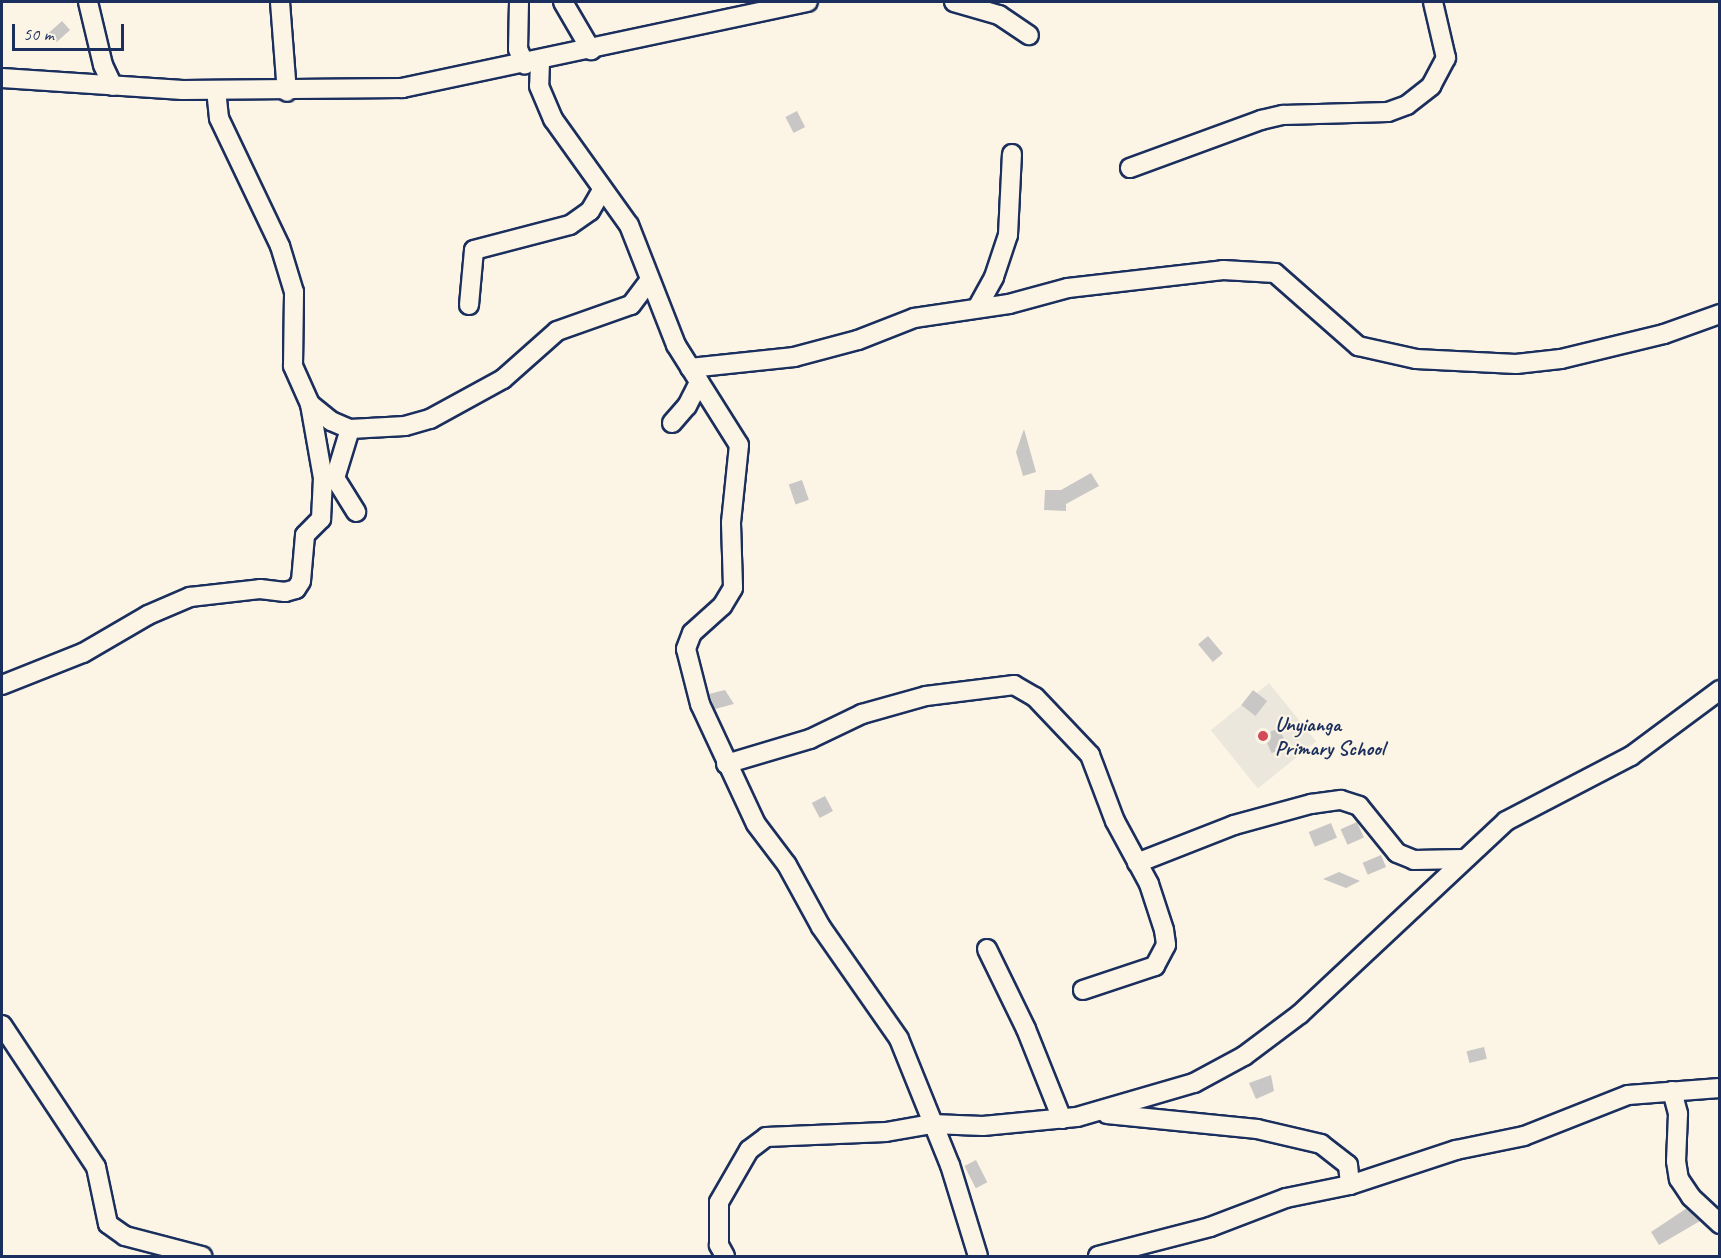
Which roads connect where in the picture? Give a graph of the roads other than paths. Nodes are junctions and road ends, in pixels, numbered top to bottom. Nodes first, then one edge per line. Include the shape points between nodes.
1 (88, 2) edge
2 (280, 2) edge
3 (519, 2) edge
4 (563, 2) edge
5 (808, 2) edge
6 (954, 2) edge
7 (1433, 2) edge
8 (1029, 35) dead end
9 (591, 50) junction
10 (533, 63) junction
11 (2, 78) edge
12 (113, 86) junction
13 (216, 90) junction
14 (287, 92) junction
15 (1012, 154) dead end
16 (1130, 168) dead end
17 (602, 190) junction
18 (650, 280) junction
19 (469, 305) dead end
20 (977, 308) junction
21 (1719, 314) edge
22 (694, 375) junction
23 (310, 404) junction
24 (672, 423) dead end
25 (350, 429) junction
26 (356, 512) dead end
27 (2, 685) edge
28 (1719, 690) edge
29 (726, 764) junction
30 (1464, 859) junction
31 (1137, 863) junction
32 (987, 949) dead end
33 (1083, 990) dead end
34 (2, 1025) edge
35 (1719, 1088) edge
36 (1672, 1091) junction
37 (1097, 1113) junction
38 (1062, 1119) junction
39 (932, 1124) junction
40 (1350, 1185) junction
41 (1719, 1224) edge
42 (202, 1257) edge
43 (725, 1257) edge
44 (978, 1257) edge
45 (1098, 1257) edge

1 - 12 street via 103,65
2 - 14 street
3 - 10 street via 518,49
4 - 9 street
5 - 9 street
6 - 8 street via 999,15
7 - 16 street via 1444,34 1446,58 1431,86 1407,105 1379,113 1306,114 1261,120
9 - 10 street
10 - 14 street via 402,88
10 - 17 street via 554,119
11 - 12 street
12 - 13 street
13 - 14 street
13 - 23 street via 219,118 288,268 294,292 293,366
15 - 20 street via 1008,235 994,277
17 - 18 street via 628,225
17 - 19 street via 590,212 570,225 474,249
18 - 22 street via 670,332
18 - 25 street via 632,305 557,331 503,379 430,419 405,426
20 - 21 street via 1068,288 1195,272 1264,270 1282,277 1341,333 1374,352 1516,364 1631,342
20 - 22 street via 914,318 858,340 794,357
22 - 24 street via 687,406
22 - 29 street via 730,427 740,454 731,523 733,588 722,606 692,633 686,649 700,704
23 - 25 street via 323,416
23 - 27 street via 321,452 321,513 319,523 305,535 301,581 296,589 190,597 148,615 83,653
25 - 26 street via 335,478
28 - 30 street via 1631,756 1506,821
29 - 31 street via 810,739 862,714 896,704 1014,684 1050,709 1083,745
29 - 39 street via 756,824 787,865 821,927 899,1039
30 - 31 street via 1414,860 1397,853 1359,806 1341,800 1234,825
30 - 37 street via 1382,942 1263,1043 1194,1083
31 - 33 street via 1149,884 1164,930 1162,957 1155,966
32 - 38 street via 1026,1029
34 - 42 street via 96,1167 108,1224 125,1236
35 - 36 street
36 - 40 street via 1628,1095 1524,1136 1456,1150
36 - 41 street via 1678,1114 1679,1179
37 - 38 street
37 - 40 street via 1291,1135 1338,1154 1348,1166
38 - 39 street via 982,1126
39 - 43 street via 886,1132 766,1137 758,1142 731,1177 719,1202 719,1245
39 - 44 street via 950,1165
40 - 45 street via 1286,1198 1210,1227

